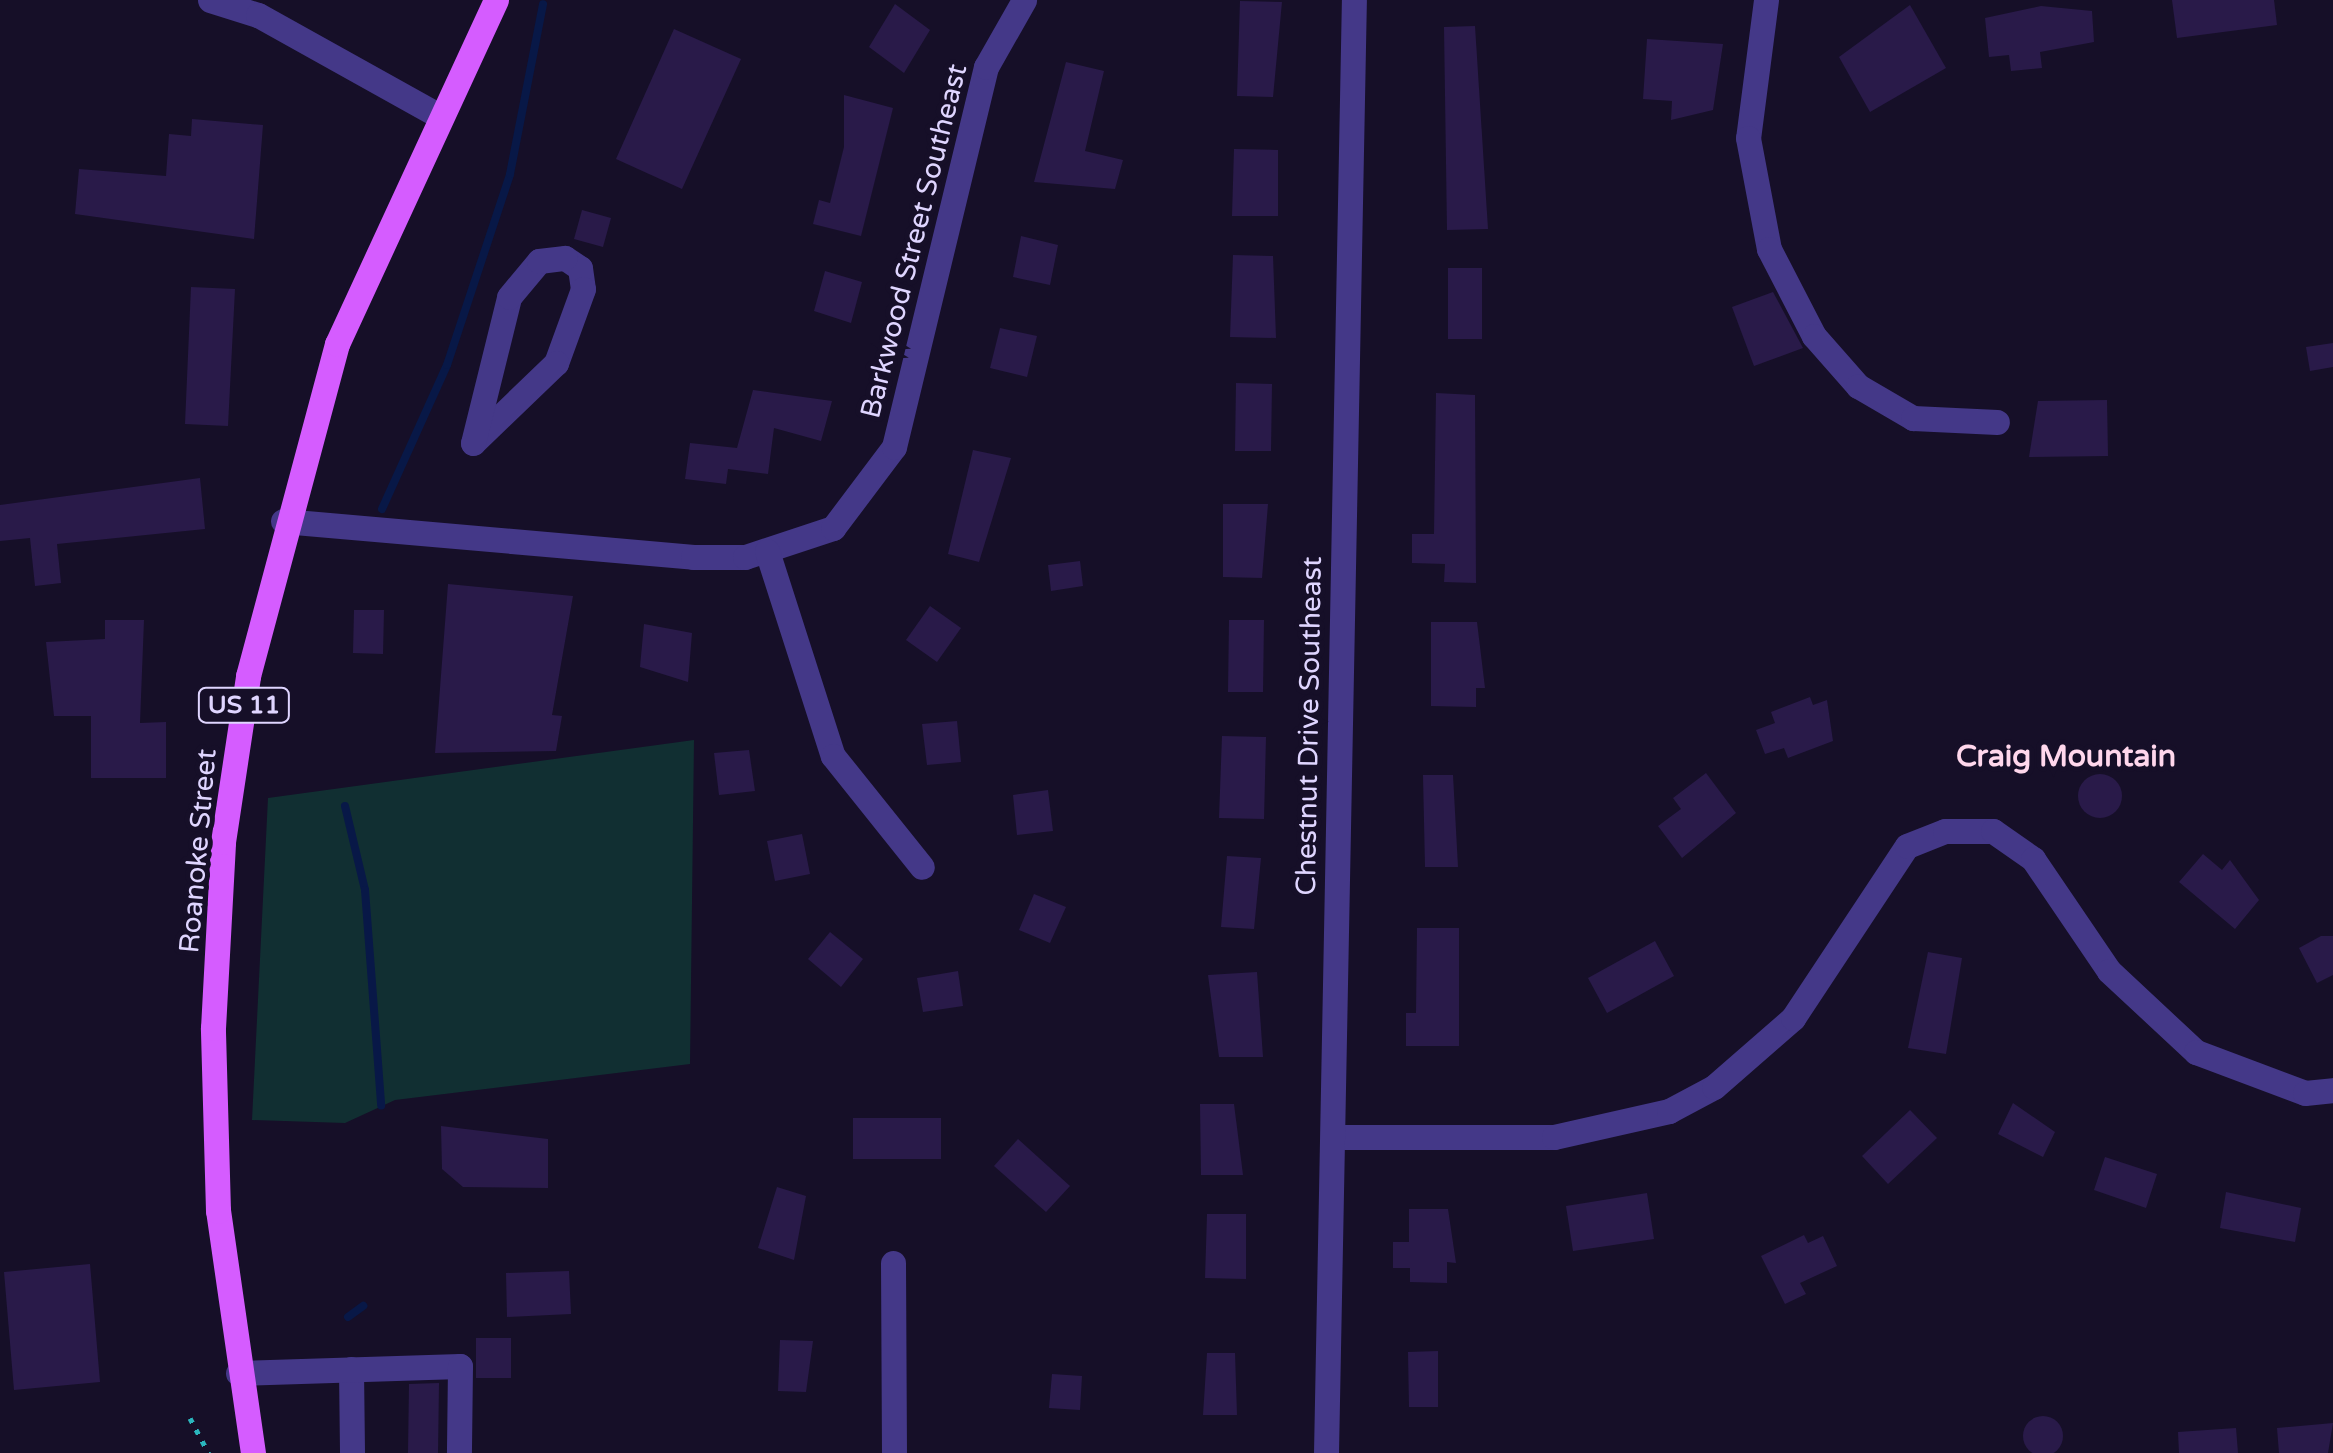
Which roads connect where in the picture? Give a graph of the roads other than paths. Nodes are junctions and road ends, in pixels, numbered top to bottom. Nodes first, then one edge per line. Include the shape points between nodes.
1 (210, 0) edge
2 (496, 0) edge
3 (1024, 0) edge
4 (1354, 0) edge
5 (1766, 0) edge
6 (436, 114) junction
7 (1997, 422) dead end
8 (473, 443) joint
9 (282, 521) junction
10 (767, 552) junction
11 (922, 867) dead end
12 (2333, 1090) edge
13 (1334, 1137) junction
14 (894, 1264) dead end
15 (351, 1369) junction
16 (238, 1372) junction
17 (253, 1453) edge
18 (352, 1453) edge
19 (459, 1453) edge
20 (894, 1453) edge
21 (1326, 1453) edge

1 - 6 street via 258,15
2 - 6 main road, Roanoke Street / US 11
3 - 10 street, Barkwood Street Southeast via 986,67 894,447 833,528
4 - 13 street, Chestnut Drive Southeast
5 - 7 street via 1748,138 1769,249 1814,336 1858,386 1913,418
6 - 9 main road, Roanoke Street / US 11 via 336,344
8 - 8 street via 508,297 539,261 565,258 580,268 583,290 556,363
9 - 10 street, Barkwood Street Southeast via 693,557
9 - 16 main road, Roanoke Street / US 11 via 223,842 216,972 218,1212
10 - 11 street via 833,756
12 - 13 street via 2305,1093 2196,1052 2110,971 2034,859 1993,831 1945,831 1907,846 1793,1018 1714,1087 1669,1110 1554,1137
13 - 21 street, Chestnut Drive Southeast
14 - 20 street
15 - 16 street
15 - 18 street
15 - 19 street via 460,1366
16 - 17 main road, Roanoke Street / US 11

